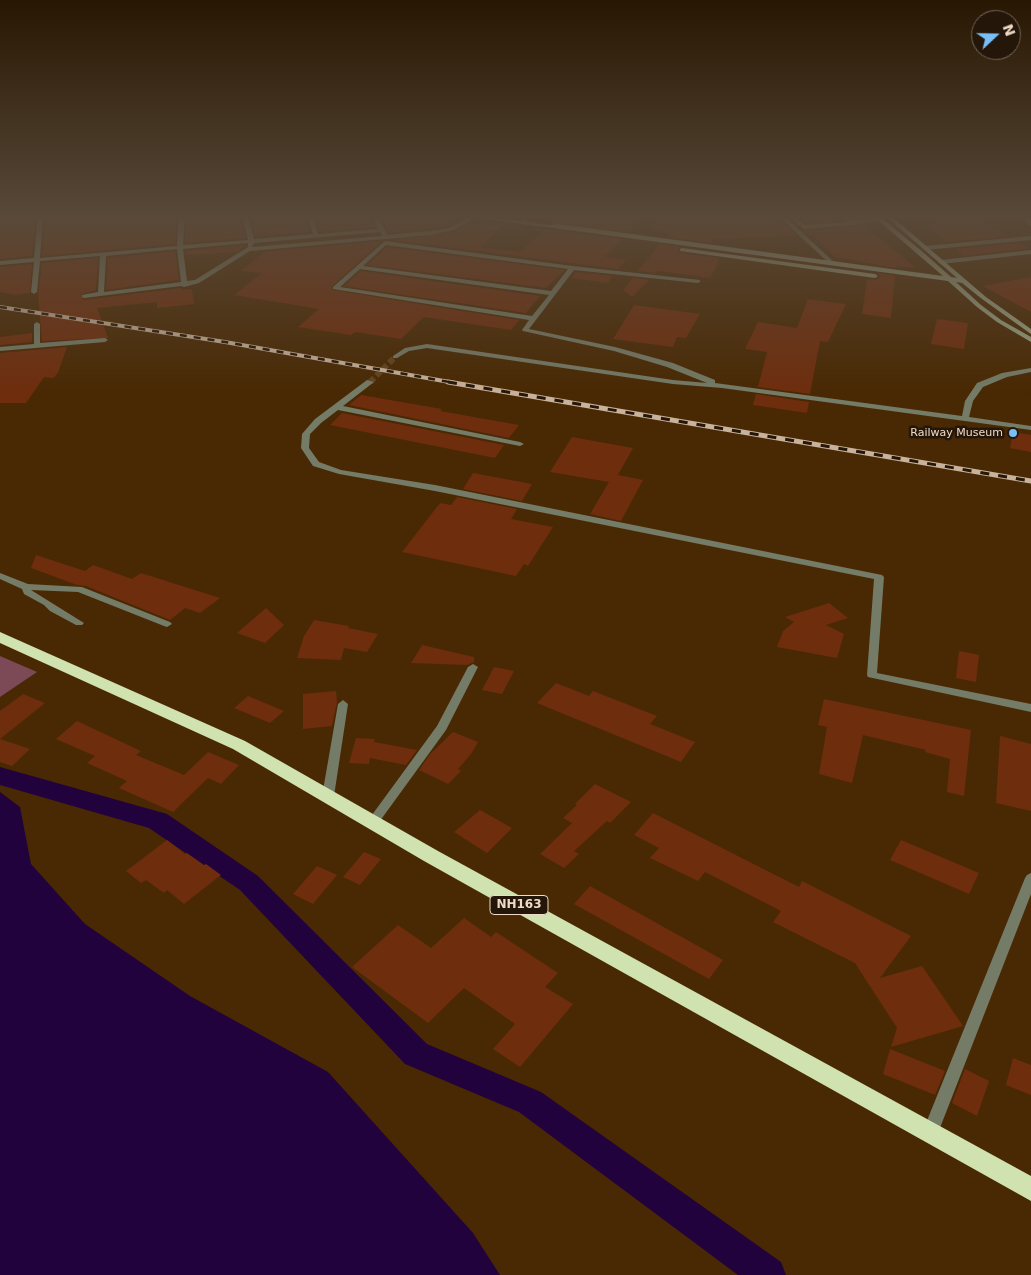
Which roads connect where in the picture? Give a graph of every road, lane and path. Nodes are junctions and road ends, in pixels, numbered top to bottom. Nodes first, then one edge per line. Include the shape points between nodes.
1 (36, 274) edge
2 (102, 274) edge
3 (183, 274) edge
4 (209, 274) edge
5 (350, 274) edge
6 (420, 274) edge
7 (567, 274) edge
8 (635, 274) edge
9 (869, 274) edge
10 (917, 274) edge
11 (944, 274) edge
12 (956, 274) edge
13 (949, 279) junction
14 (698, 281) dead end
15 (964, 281) junction
16 (184, 285) junction
17 (955, 286) junction
18 (970, 286) junction
19 (34, 292) dead end
20 (551, 293) junction
21 (101, 294) junction
22 (84, 296) dead end
23 (532, 318) junction
24 (38, 324) dead end
25 (1031, 332) edge
26 (105, 340) dead end
27 (1031, 340) edge
28 (37, 346) junction
29 (0, 349) edge
30 (395, 357) tunnel mouth
31 (1031, 370) edge
32 (370, 382) tunnel mouth
33 (722, 386) junction
34 (337, 407) junction
35 (965, 420) junction
36 (1031, 428) edge
37 (520, 444) dead end
38 (0, 576) edge
39 (26, 587) junction
40 (79, 623) dead end
41 (167, 624) dead end
42 (0, 637) edge
43 (473, 667) dead end
44 (343, 704) dead end
45 (1031, 708) edge
46 (328, 796) junction
47 (373, 822) junction
48 (1031, 878) edge
49 (930, 1133) junction
50 (1031, 1189) edge

1 - 19 street
2 - 21 street
3 - 16 street
4 - 16 street
5 - 23 street via 335,288
6 - 20 street
7 - 20 street
8 - 14 street
9 - 17 main road
10 - 13 main road
11 - 13 main road
12 - 15 main road
13 - 15 main road
13 - 17 main road
15 - 18 main road
16 - 21 street
17 - 18 main road
17 - 27 main road via 999,321
18 - 25 main road
20 - 23 street
21 - 22 street
23 - 33 street via 525,330 642,357
24 - 28 street
26 - 28 street
28 - 29 street
30 - 33 street via 407,349 427,346 673,382
31 - 35 street via 980,385 969,401
32 - 34 street
33 - 35 street
34 - 37 street
34 - 45 street via 306,434 305,448 316,464 339,472 879,577 872,674
35 - 36 street
38 - 39 street
39 - 40 street via 26,592 48,604 52,610
39 - 41 street via 79,589
42 - 46 highway, NH163 via 240,744
43 - 47 street via 442,727
44 - 46 street
46 - 47 highway, NH163
47 - 49 highway, NH163
48 - 49 street
49 - 50 highway, NH163

